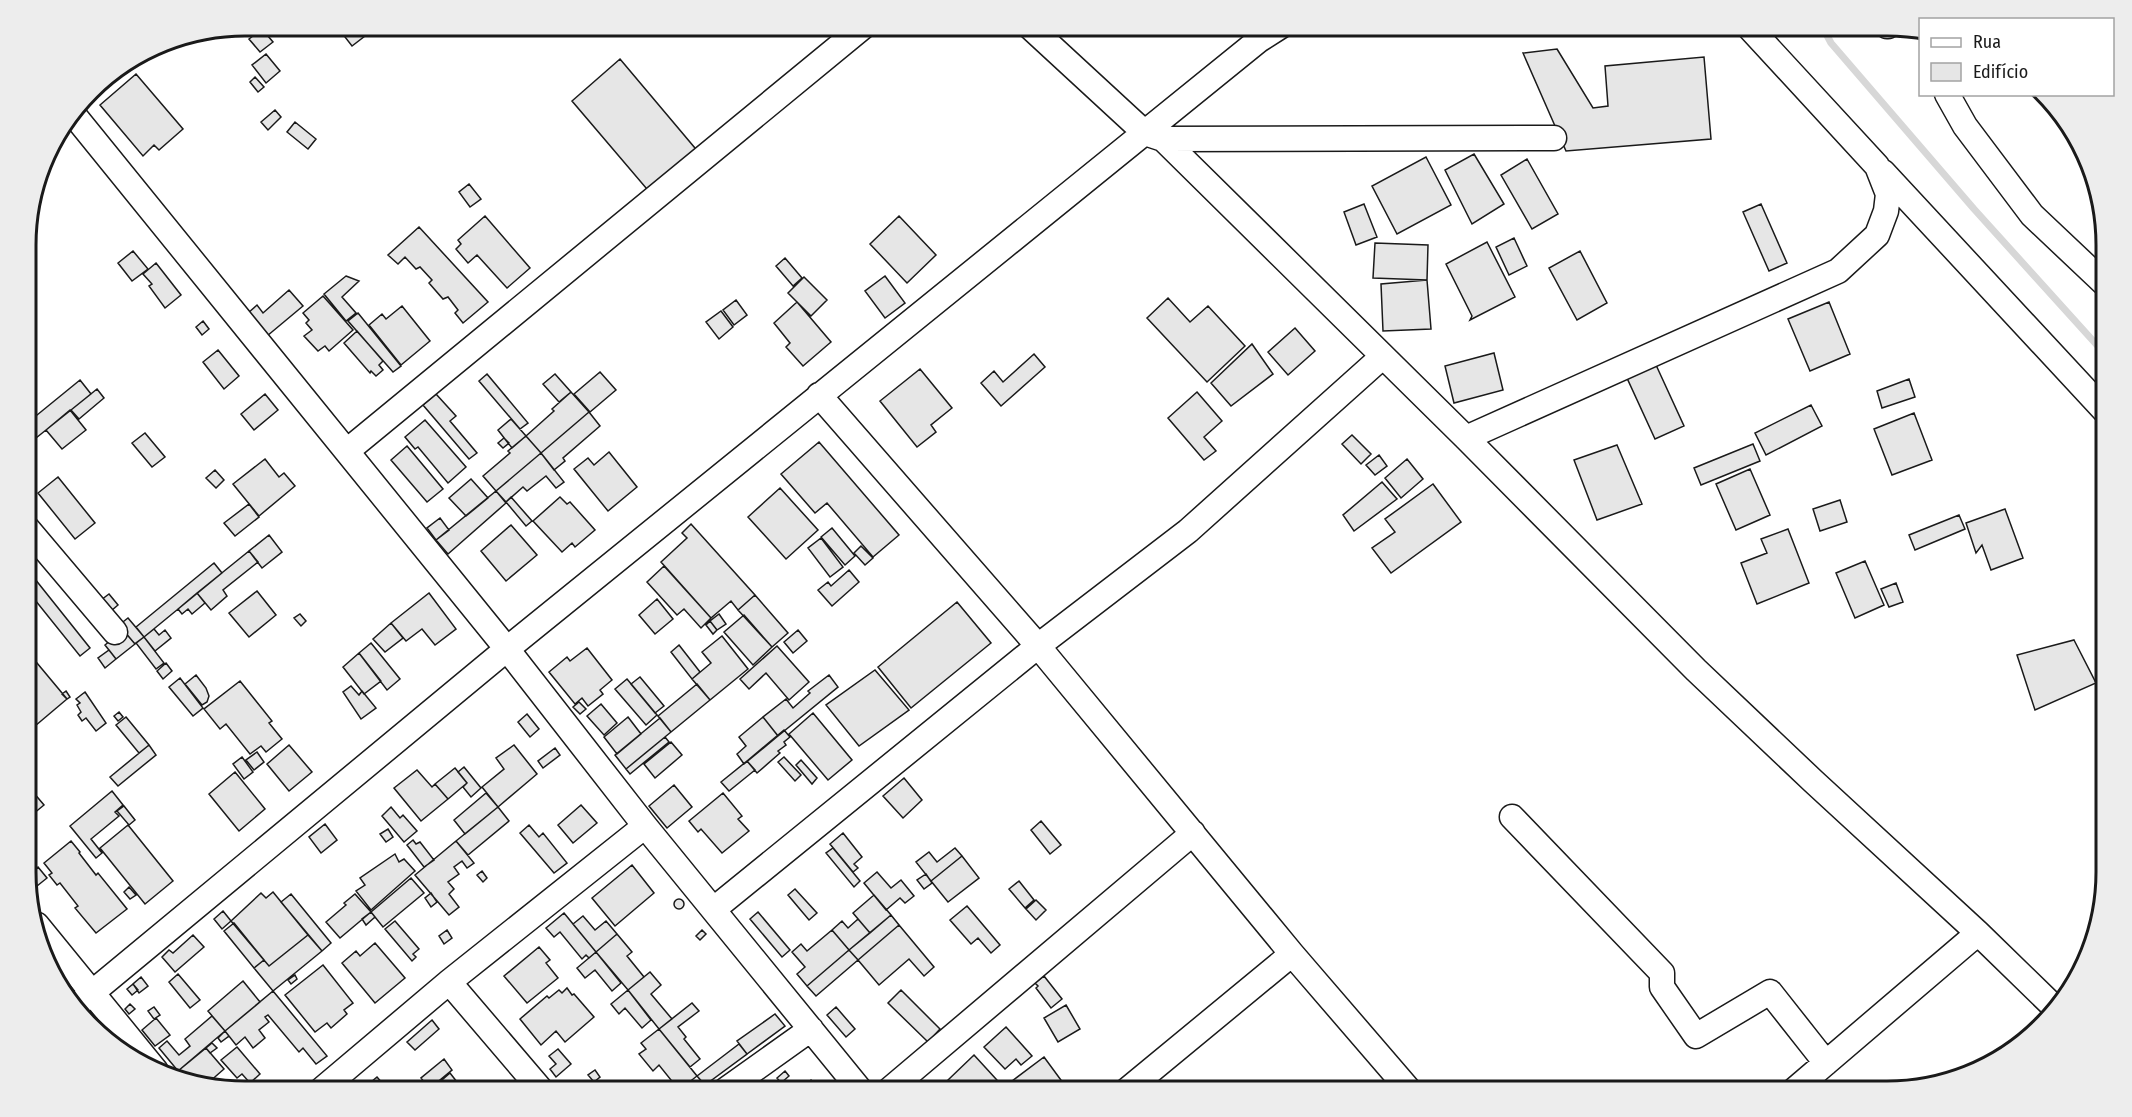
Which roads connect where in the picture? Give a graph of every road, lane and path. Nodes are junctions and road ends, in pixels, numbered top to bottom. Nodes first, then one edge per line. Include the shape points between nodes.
1 (852, 36) edge
2 (1040, 36) edge
3 (1266, 36) edge
4 (1757, 36) edge
5 (1948, 96) edge
6 (78, 120) edge
7 (1154, 136) junction
8 (1554, 138) dead end
9 (1877, 166) junction
10 (2096, 275) edge
11 (1382, 357) junction
12 (819, 395) junction
13 (2096, 401) edge
14 (1466, 438) junction
15 (347, 451) junction
16 (36, 539) edge
17 (115, 632) dead end
18 (1038, 646) junction
19 (507, 649) junction
20 (1512, 817) dead end
21 (645, 826) junction
22 (1193, 833) junction
23 (714, 909) junction
24 (1978, 933) junction
25 (51, 949) edge
26 (1292, 954) junction
27 (449, 982) junction
28 (83, 999) edge
29 (2050, 1003) edge
30 (811, 1029) junction
31 (133, 1048) edge
32 (1826, 1063) junction
33 (333, 1081) edge
34 (533, 1081) edge
35 (738, 1081) edge
36 (853, 1081) edge
37 (900, 1081) edge
38 (1138, 1081) edge
39 (1401, 1081) edge
40 (1805, 1081) edge

1 - 15 street
2 - 7 street
3 - 7 street
4 - 9 street
5 - 10 street via 1979,145 2032,214
6 - 15 street
7 - 8 street
7 - 11 street
7 - 12 street
9 - 13 street
9 - 14 street via 1888,194 1886,211 1877,235 1838,272
11 - 14 street
11 - 18 street via 1188,531
12 - 18 street
12 - 19 street
14 - 24 street via 1696,670
15 - 19 street
16 - 17 street
18 - 22 street
18 - 23 street
19 - 21 street
19 - 28 street
20 - 32 street via 1662,973 1662,987 1696,1036 1770,992
21 - 23 street
21 - 27 street
22 - 26 street
22 - 37 street
23 - 30 street
24 - 29 street
24 - 32 street
25 - 28 street
26 - 38 street
26 - 39 street
27 - 33 street
27 - 34 street
28 - 31 street
30 - 35 street
30 - 36 street
32 - 40 street

